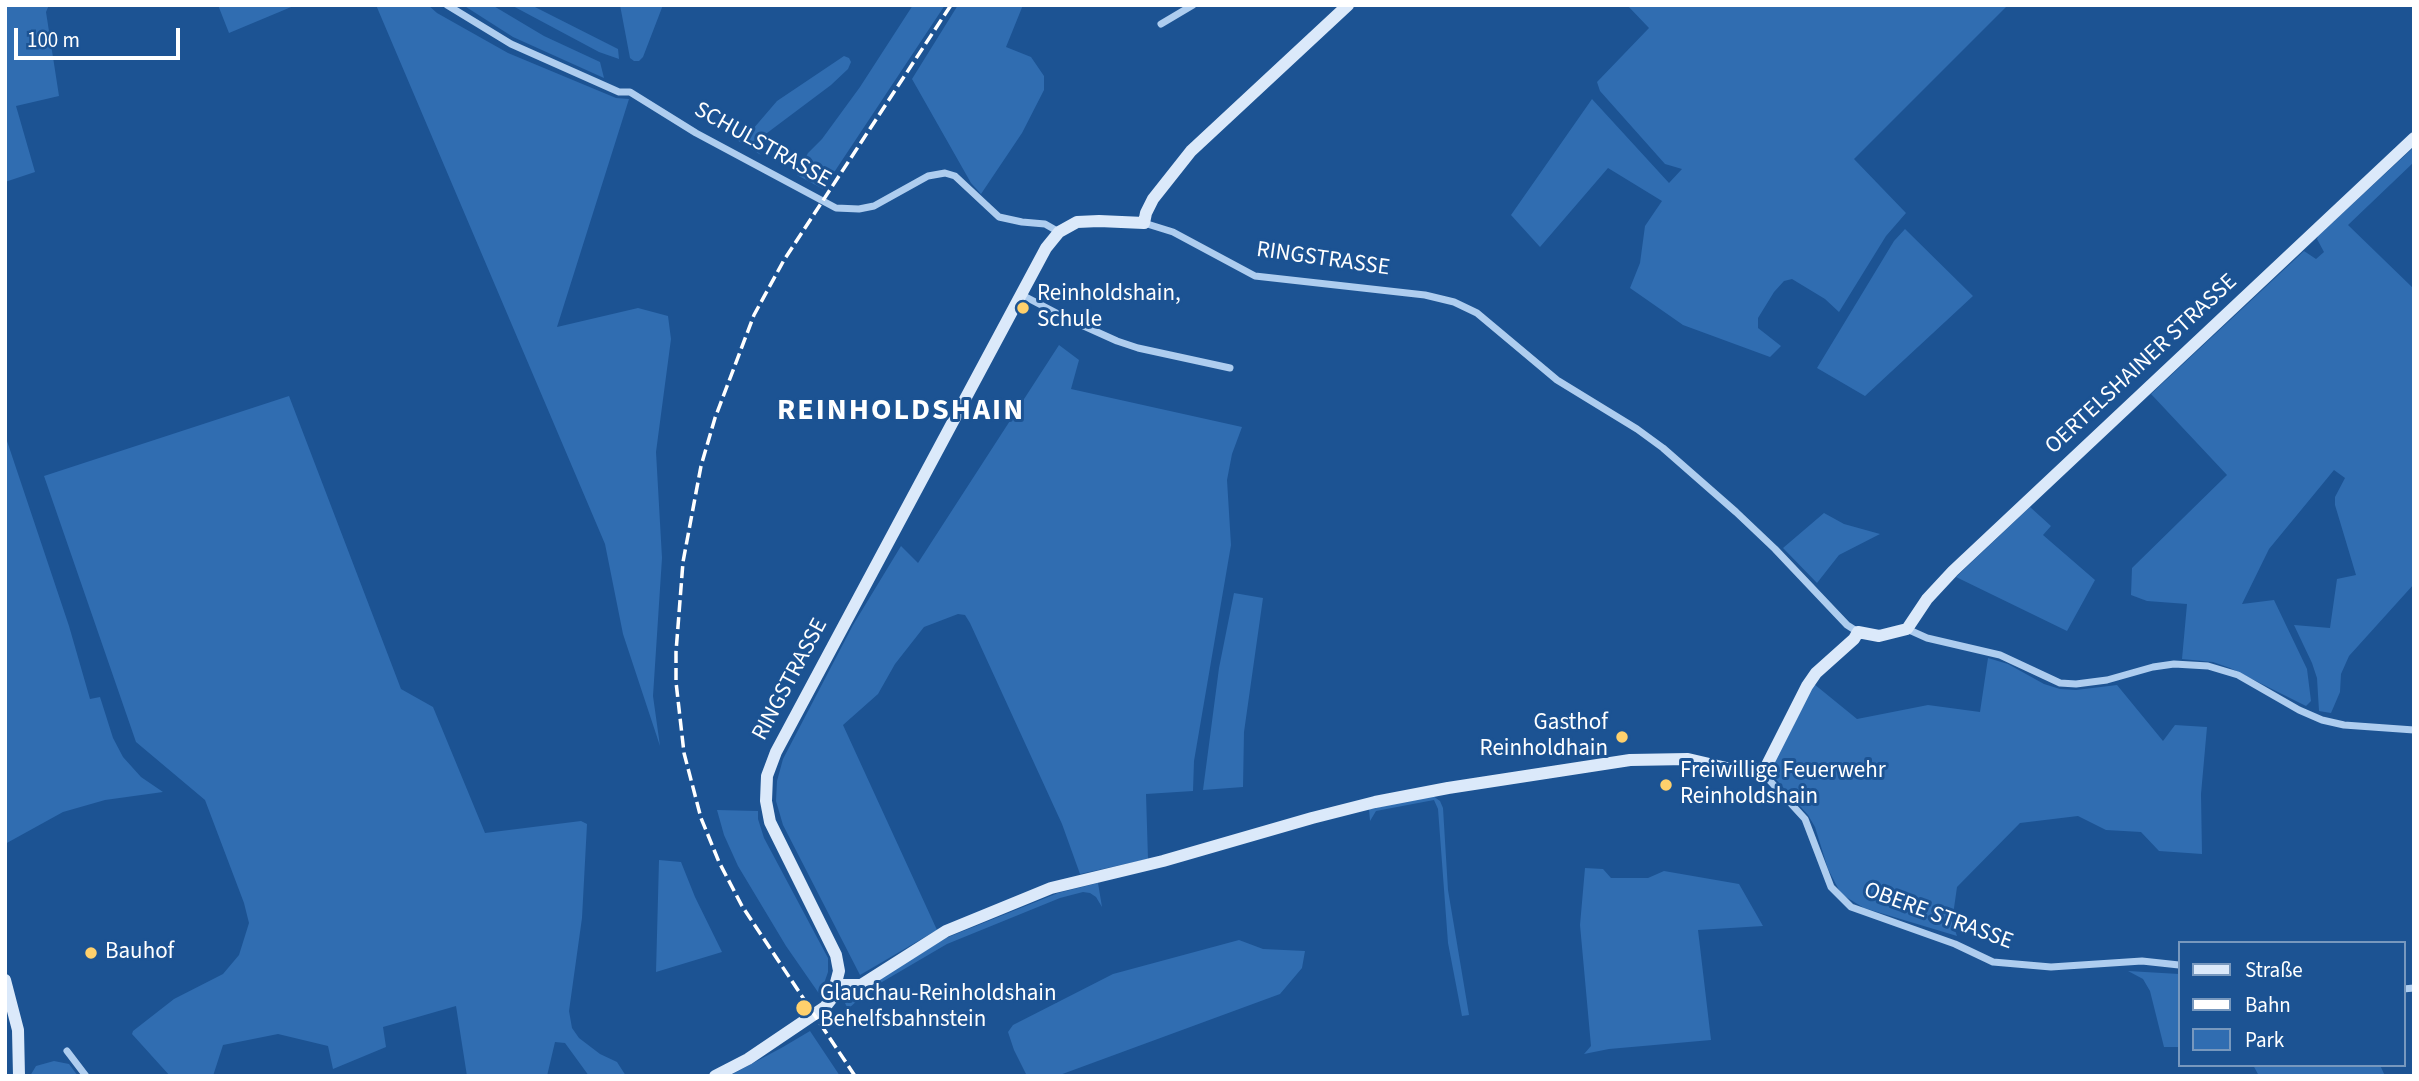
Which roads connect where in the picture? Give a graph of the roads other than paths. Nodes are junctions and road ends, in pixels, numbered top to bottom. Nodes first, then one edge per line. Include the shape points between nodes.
1 (447, 5) edge
2 (1193, 5) edge
3 (1348, 5) edge
4 (1161, 24) dead end
5 (2414, 138) edge
6 (1144, 223) junction
7 (1059, 232) junction
8 (1022, 295) junction
9 (1230, 368) dead end
10 (1907, 629) junction
11 (1858, 632) junction
12 (2414, 730) edge
13 (1759, 770) junction
14 (2178, 965) edge
15 (5, 981) edge
16 (836, 985) junction
17 (67, 1051) dead end
18 (19, 1076) edge
19 (86, 1076) edge
20 (715, 1076) edge

1 - 7 street, SCHULSTRASSE via 511,44 620,92 630,92 836,208 874,206 928,176 945,173 999,217 1045,224
2 - 4 street
3 - 6 street via 1191,151 1153,199
5 - 10 street, OERTELSHAINER STRASSE via 1953,571
6 - 7 street, RINGSTRASSE via 1086,221
6 - 11 street, RINGSTRASSE via 1173,232 1255,276 1425,295 1477,313 1557,380 1663,448 1756,530
7 - 8 street, RINGSTRASSE
8 - 9 street via 1117,341
8 - 16 street, RINGSTRASSE via 781,741 767,776 770,821 836,955
10 - 11 street via 1879,636
10 - 12 street via 2000,655 2060,683 2107,680 2174,664 2208,666 2238,675 2322,720
11 - 13 street via 1816,673 1766,767
13 - 14 street, OBERE STRASSE via 1805,819 1831,887 1851,906 1993,962 2051,967 2142,961
13 - 16 street via 1740,772 1688,759 1630,760 1363,805 1052,888 946,930 861,985
15 - 18 street via 18,1030
16 - 20 street via 825,1007
17 - 19 street

